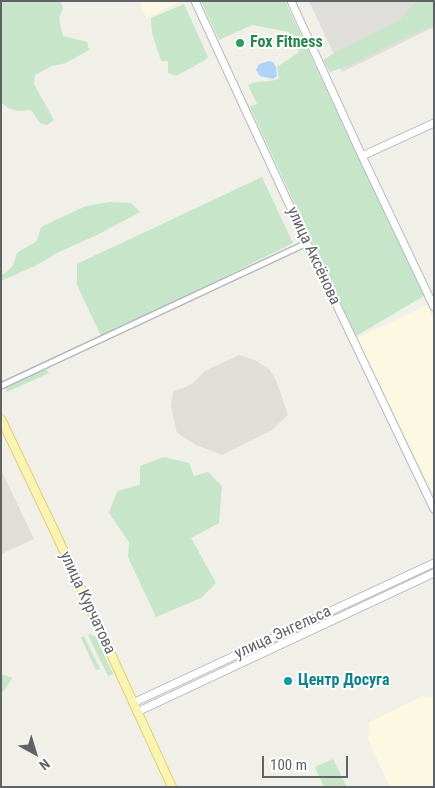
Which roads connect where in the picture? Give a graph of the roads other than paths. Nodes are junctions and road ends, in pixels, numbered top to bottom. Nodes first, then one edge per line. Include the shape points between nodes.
1 (195, 1) edge
2 (291, 1) edge
3 (434, 123) edge
4 (362, 156) junction
5 (307, 244) junction
6 (434, 307) edge
7 (1, 386) edge
8 (1, 420) edge
9 (434, 509) edge
10 (434, 563) edge
11 (434, 573) edge
12 (133, 703) junction
13 (137, 712) junction
14 (172, 787) edge

1 - 5 main road, улица Аксёнова
2 - 4 main road
3 - 4 main road
4 - 6 main road
5 - 7 street
5 - 9 main road, улица Аксёнова
8 - 12 main road, улица Курчатова
10 - 12 main road, улица Энгельса
11 - 13 main road, улица Энгельса
12 - 13 main road, улица Курчатова
13 - 14 main road, улица Курчатова

